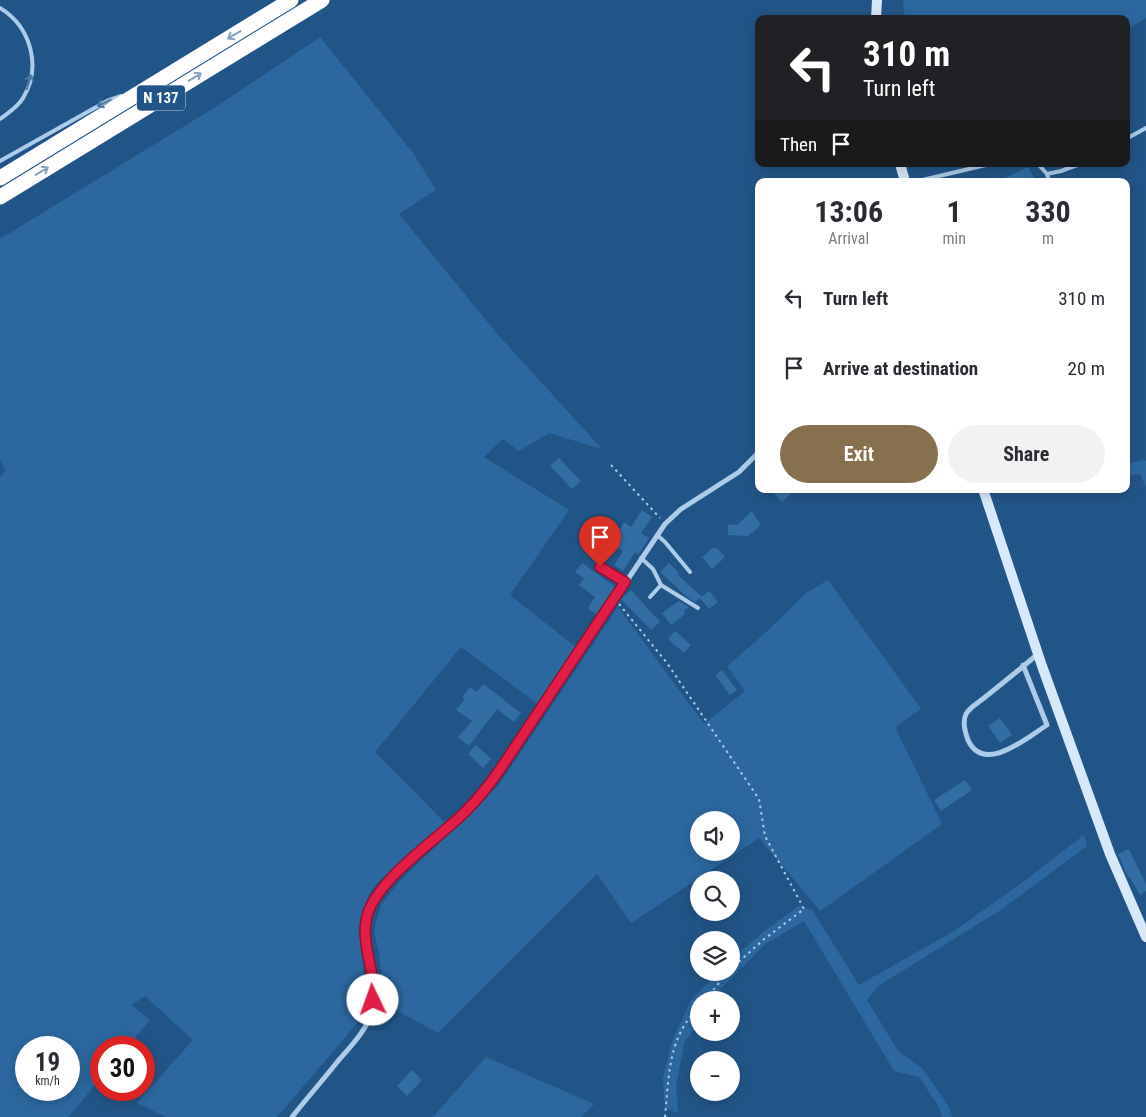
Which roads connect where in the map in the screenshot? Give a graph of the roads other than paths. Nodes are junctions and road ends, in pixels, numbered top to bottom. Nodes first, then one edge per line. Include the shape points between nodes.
1 (291, 0) edge
2 (322, 0) edge
3 (877, 0) edge
4 (0, 8) edge
5 (876, 15) edge
6 (149, 86) junction
7 (0, 119) edge
8 (1146, 128) edge
9 (1130, 136) edge
10 (0, 161) edge
11 (977, 167) edge
12 (1041, 167) edge
13 (1073, 167) edge
14 (1048, 174) junction
15 (0, 178) edge
16 (931, 178) edge
17 (1049, 178) edge
18 (0, 197) edge
19 (755, 456) edge
20 (984, 493) edge
21 (657, 535) junction
22 (601, 554) dead end
23 (641, 558) junction
24 (690, 572) dead end
25 (625, 582) junction
26 (661, 585) junction
27 (650, 597) dead end
28 (698, 608) dead end
29 (1038, 654) junction
30 (1023, 666) junction
31 (1146, 937) edge
32 (292, 1117) edge

1 -> 6 highway, N 137
18 -> 2 highway, N 137
3 - 5 street
7 -> 4 lane via 22,100 32,71 32,52 27,37 18,22
6 -> 10 lane via 107,101
6 - 15 highway, N 137
8 - 9 lane
11 - 16 lane
12 - 14 lane
13 - 14 lane
14 - 17 lane
19 - 21 street via 739,472 681,509
20 - 29 street
21 - 23 street
21 - 24 lane
22 - 25 lane via 598,565
23 - 25 street
23 - 26 lane via 653,569
25 - 32 street via 484,792 374,898 366,920 366,944 375,989 372,1011 364,1029
26 - 27 lane
26 - 28 lane
29 - 30 street
29 - 31 street via 1110,854
30 - 30 street via 966,714 966,734 978,752 992,754 1005,751 1047,726

